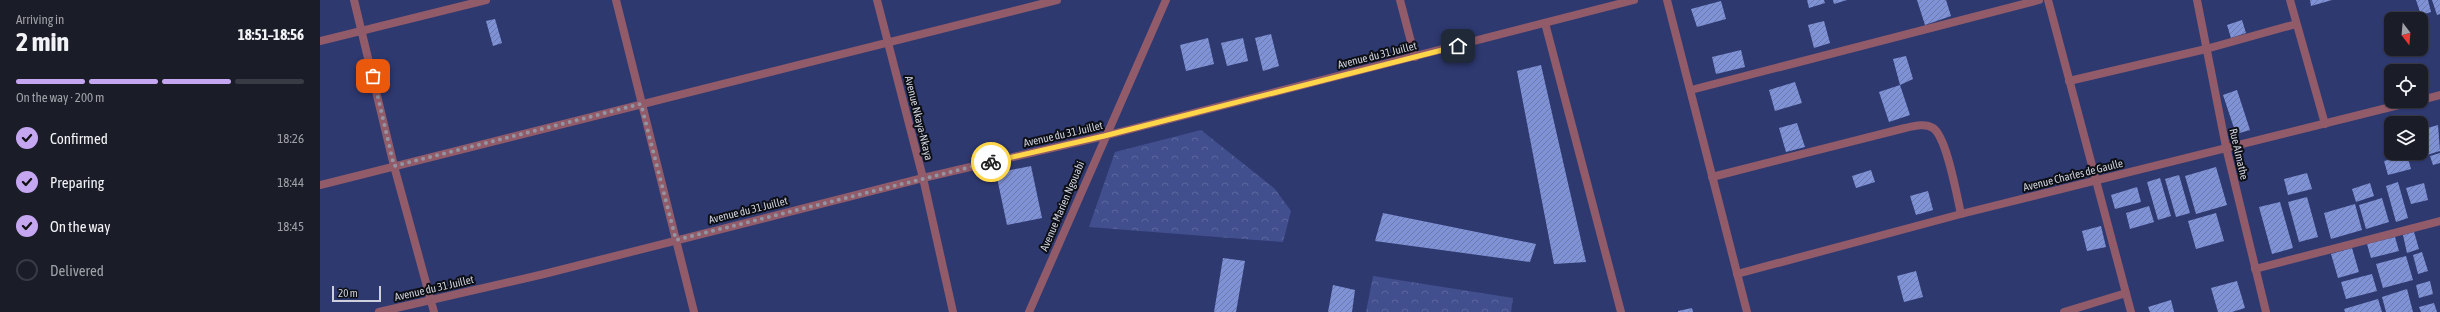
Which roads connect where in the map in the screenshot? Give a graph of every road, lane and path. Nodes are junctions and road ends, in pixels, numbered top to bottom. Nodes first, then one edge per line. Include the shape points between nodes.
1 (354, 0) edge
2 (486, 0) edge
3 (616, 0) edge
4 (877, 0) edge
5 (1057, 0) edge
6 (1166, 0) edge
7 (1400, 0) edge
8 (1634, 0) edge
9 (1667, 0) edge
10 (2039, 0) edge
11 (2048, 0) edge
12 (2197, 0) edge
13 (2290, 0) edge
14 (1545, 23) junction
15 (2296, 24) junction
16 (362, 30) junction
17 (320, 41) edge
18 (889, 42) junction
19 (2206, 49) junction
20 (1415, 57) junction
21 (2068, 81) junction
22 (1691, 90) junction
23 (2440, 95) edge
24 (2428, 98) edge
25 (641, 104) junction
26 (2388, 108) edge
27 (2325, 124) junction
28 (1104, 136) junction
29 (2226, 147) junction
30 (394, 166) junction
31 (1712, 177) junction
32 (923, 178) junction
33 (2096, 182) junction
34 (320, 185) edge
35 (1961, 214) junction
36 (2440, 221) edge
37 (676, 240) junction
38 (2255, 269) junction
39 (1737, 274) junction
40 (2126, 293) junction
41 (430, 299) junction
42 (379, 312) edge
43 (434, 312) edge
44 (694, 312) edge
45 (951, 312) edge
46 (1029, 312) edge
47 (1621, 312) edge
48 (1747, 312) edge
49 (2064, 312) edge
50 (2131, 312) edge
51 (2266, 312) edge

1 - 16 street
2 - 16 street
3 - 25 street
4 - 18 street, Avenue Nkaya-Nkaya
5 - 18 street
6 - 28 street, Avenue Marien Ngouabi
7 - 20 street
8 - 14 street, Avenue du 31 Juillet
9 - 22 street
10 - 22 street
11 - 21 street
12 - 19 street, Rue Almathe
13 - 15 street
14 - 20 street, Avenue du 31 Juillet
14 - 47 street
15 - 19 street
15 - 27 street
16 - 17 street
16 - 30 street
18 - 25 street
18 - 32 street, Avenue Nkaya-Nkaya
19 - 21 street
19 - 29 street, Rue Almathe
20 - 28 street, Avenue du 31 Juillet
21 - 33 street
22 - 31 street
23 - 24 street
25 - 30 street
25 - 37 street
26 - 27 street, Avenue Charles de Gaulle
27 - 29 street, Avenue Charles de Gaulle
28 - 32 street, Avenue du 31 Juillet
28 - 46 street, Avenue Marien Ngouabi
29 - 33 street, Avenue Charles de Gaulle
29 - 38 street, Rue Almathe
30 - 34 street
30 - 41 street
31 - 35 street via 1905,128 1925,126 1938,133 1943,144
31 - 39 street
32 - 37 street, Avenue du 31 Juillet
32 - 45 street, Avenue Nkaya-Nkaya
33 - 35 street, Avenue Charles de Gaulle
33 - 40 street
35 - 39 street, Avenue Charles de Gaulle
36 - 38 street
37 - 41 street, Avenue du 31 Juillet via 544,274
37 - 44 street
38 - 51 street, Rue Almathe
39 - 48 street
40 - 49 street
40 - 50 street
41 - 42 street, Avenue du 31 Juillet
41 - 43 street

